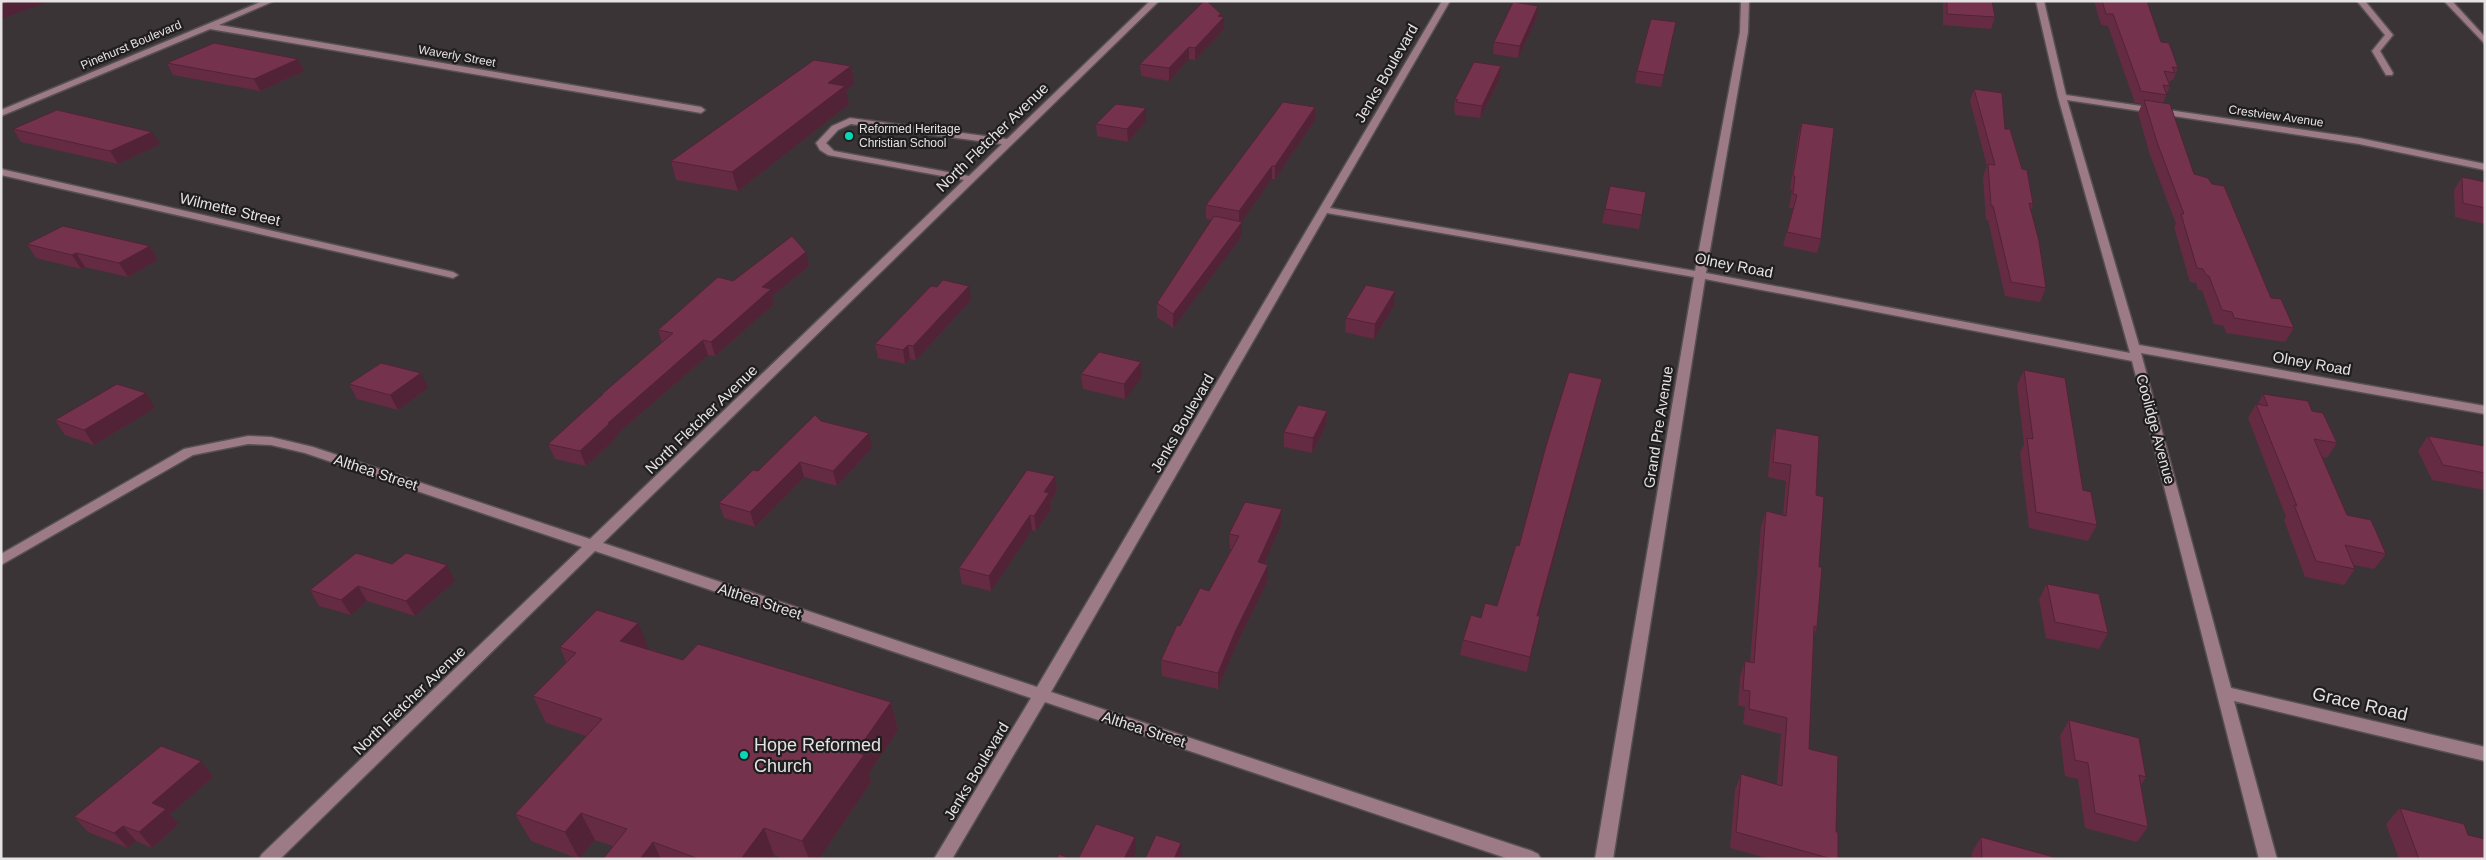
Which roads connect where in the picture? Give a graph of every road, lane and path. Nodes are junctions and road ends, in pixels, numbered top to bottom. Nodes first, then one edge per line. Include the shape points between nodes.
1 (270, 1) edge
2 (1155, 1) edge
3 (1446, 1) edge
4 (1745, 1) edge
5 (2040, 1) edge
6 (2361, 1) edge
7 (2448, 1) edge
8 (209, 26) junction
9 (2485, 42) edge
10 (2389, 73) dead end
11 (2062, 97) junction
12 (701, 110) dead end
13 (1, 113) edge
14 (1010, 142) junction
15 (2485, 167) edge
16 (1, 172) edge
17 (972, 179) junction
18 (1325, 210) junction
19 (453, 274) dead end
20 (1700, 275) junction
21 (2136, 353) junction
22 (2485, 410) edge
23 (594, 545) junction
24 (1, 560) edge
25 (2226, 693) junction
26 (1042, 694) junction
27 (2485, 754) edge
28 (268, 859) edge
29 (943, 859) edge
30 (1532, 859) edge
31 (1604, 859) edge
32 (2268, 859) edge

1 - 8 street, Pinehurst Boulevard
2 - 14 street, North Fletcher Avenue
3 - 18 street, Jenks Boulevard
4 - 20 street, Grand Pre Avenue via 1744,32
5 - 11 street, Coolidge Avenue
6 - 10 street via 2389,36 2376,51
7 - 9 street
8 - 12 street, Waverly Street
8 - 13 street, Pinehurst Boulevard
11 - 15 street, Crestview Avenue via 2359,141
11 - 21 street, Coolidge Avenue
14 - 17 street, North Fletcher Avenue
14 - 17 street via 850,121 835,128 821,143 831,153
16 - 19 street, Wilmette Street
17 - 23 street, North Fletcher Avenue
18 - 20 street, Olney Road
18 - 26 street, Jenks Boulevard
20 - 21 street, Olney Road
20 - 31 street, Grand Pre Avenue
21 - 22 street, Olney Road
21 - 25 street, Coolidge Avenue
23 - 24 street, Althea Street via 308,450 270,441 248,440 189,452
23 - 26 street, Althea Street
23 - 28 street, North Fletcher Avenue
25 - 27 street, Grace Road
25 - 32 street, Coolidge Avenue
26 - 29 street, Jenks Boulevard
26 - 30 street, Althea Street

